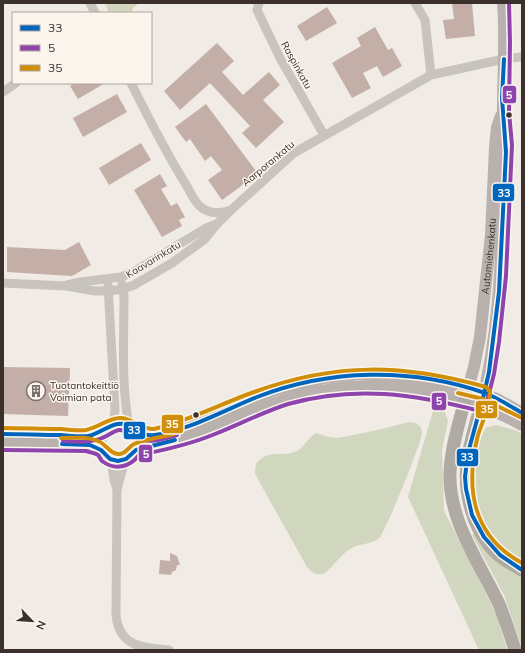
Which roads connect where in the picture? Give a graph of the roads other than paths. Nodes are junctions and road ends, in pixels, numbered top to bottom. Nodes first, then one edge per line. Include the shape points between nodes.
1 (90, 3) edge
2 (259, 3) edge
3 (415, 3) edge
4 (503, 3) edge
5 (94, 12) edge
6 (522, 57) edge
7 (504, 59) junction
8 (431, 75) junction
9 (15, 84) edge
10 (132, 84) edge
11 (3, 92) edge
12 (502, 111) junction
13 (324, 135) junction
14 (231, 210) junction
15 (216, 224) junction
16 (121, 277) junction
17 (108, 280) junction
18 (3, 284) edge
19 (66, 286) junction
20 (123, 289) junction
21 (109, 291) junction
22 (466, 394) junction
23 (482, 399) junction
24 (522, 413) edge
25 (522, 425) edge
26 (108, 428) junction
27 (132, 429) junction
28 (3, 434) edge
29 (3, 444) edge
30 (102, 450) junction
31 (136, 450) junction
32 (111, 459) junction
33 (125, 460) junction
34 (117, 488) junction
35 (522, 570) edge
36 (169, 650) edge
37 (515, 650) edge

1 - 5 street
2 - 13 street, Raspinkatu via 257,10 280,58
3 - 8 street via 425,20
4 - 7 main road, Automiehenkatu
6 - 7 street, Aarporankatu
7 - 8 street, Aarporankatu
7 - 12 main road, Automiehenkatu
8 - 13 street, Aarporankatu
9 - 11 street
10 - 14 street via 170,160 198,205 214,213
12 - 22 main road, Automiehenkatu via 495,147 491,235 480,336
12 - 23 main road, Automiehenkatu via 506,145 501,264 491,363
13 - 14 street, Aarporankatu via 294,153
14 - 15 street, Kaavarinkatu
15 - 16 street, Kaavarinkatu
15 - 20 street, Kaavarinkatu via 205,239 172,263
16 - 17 street, Kaavarinkatu
16 - 20 street
17 - 19 street, Kaavarinkatu
17 - 21 street
18 - 19 street, Kaavarinkatu
19 - 21 street, Kaavarinkatu
20 - 21 street, Kaavarinkatu
20 - 27 street via 126,410
21 - 26 street via 114,410
22 - 23 main road
22 - 27 main road via 410,377 373,374 338,376 273,391 207,419 159,434 148,435
22 - 31 main road via 386,387 339,388 278,402 205,431
22 - 37 highway via 451,458 452,498 461,529 499,605
23 - 24 main road
23 - 25 main road
23 - 35 highway via 468,456 466,480 470,505 479,530 496,553
26 - 27 main road via 123,424
26 - 28 main road via 84,436
26 - 30 main road via 100,444
27 - 31 main road via 138,444
29 - 30 main road via 87,444
30 - 32 main road
31 - 33 main road
32 - 33 main road
32 - 34 street
33 - 34 street
34 - 36 street via 118,625 123,636 134,644 148,649

